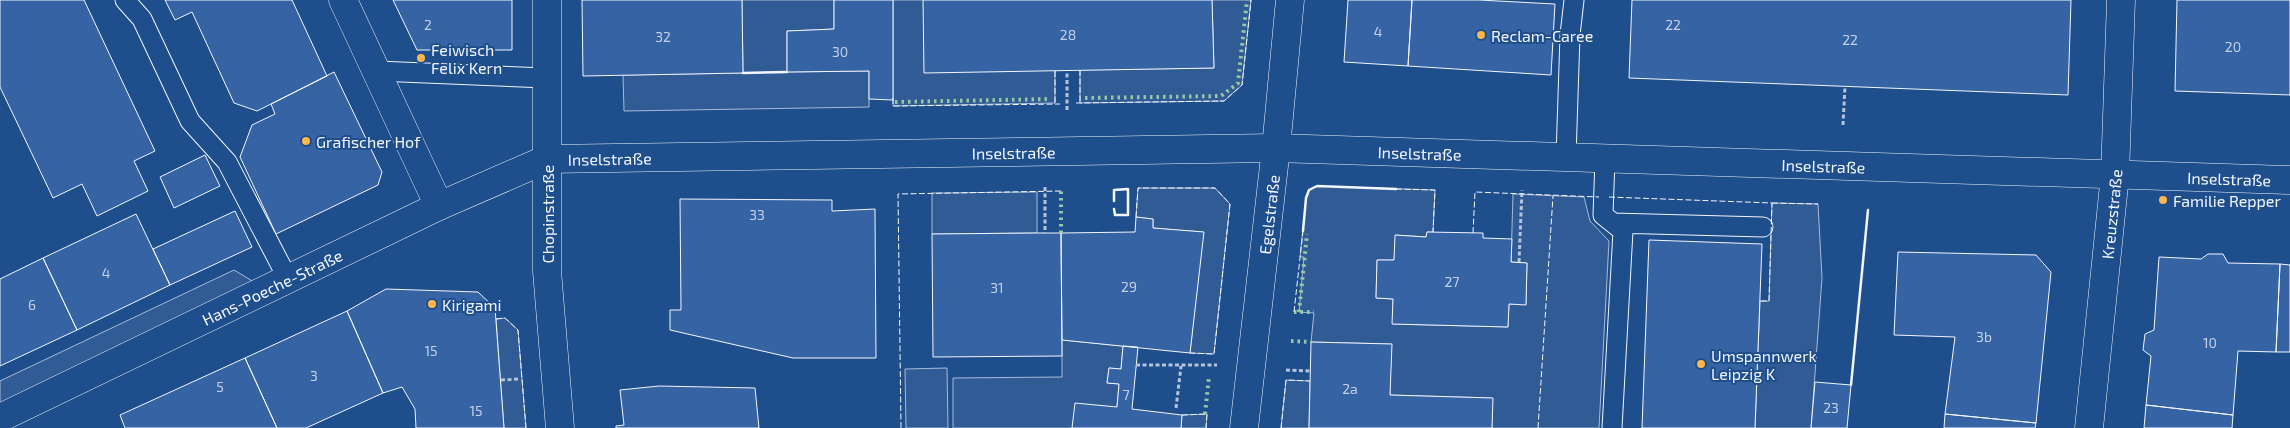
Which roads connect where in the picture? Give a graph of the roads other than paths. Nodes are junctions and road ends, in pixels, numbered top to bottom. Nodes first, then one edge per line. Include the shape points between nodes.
1 (125, 0) edge
2 (343, 0) edge
3 (547, 0) edge
4 (1290, 0) edge
5 (1574, 0) edge
6 (2121, 0) edge
7 (377, 71) junction
8 (547, 78) junction
9 (1276, 148) junction
10 (1566, 157) junction
11 (547, 159) junction
12 (1605, 159) junction
13 (2115, 175) junction
14 (2290, 180) edge
15 (439, 206) junction
16 (1613, 223) junction
17 (1763, 227) dead end
18 (288, 279) junction
19 (0, 418) edge
20 (560, 428) edge
21 (1244, 428) edge
22 (1612, 428) edge
23 (2089, 428) edge

1 - 18 lane via 142,19 190,121 227,162
2 - 7 street
3 - 8 street, Chopinstraße
4 - 9 street, Egelstraße
5 - 10 lane
6 - 13 street, Kreuzstraße
7 - 8 lane
7 - 15 street
8 - 11 street, Chopinstraße
9 - 10 street, Inselstraße
9 - 11 street, Inselstraße
9 - 21 street, Egelstraße
10 - 12 street, Inselstraße
11 - 15 street, Hans-Poeche-Straße
11 - 20 street, Chopinstraße via 547,271
12 - 13 street, Inselstraße
12 - 16 lane via 1603,215
13 - 14 street, Inselstraße
13 - 23 street, Kreuzstraße
15 - 18 street, Hans-Poeche-Straße
16 - 17 lane
16 - 22 lane via 1623,231
18 - 19 street, Hans-Poeche-Straße

